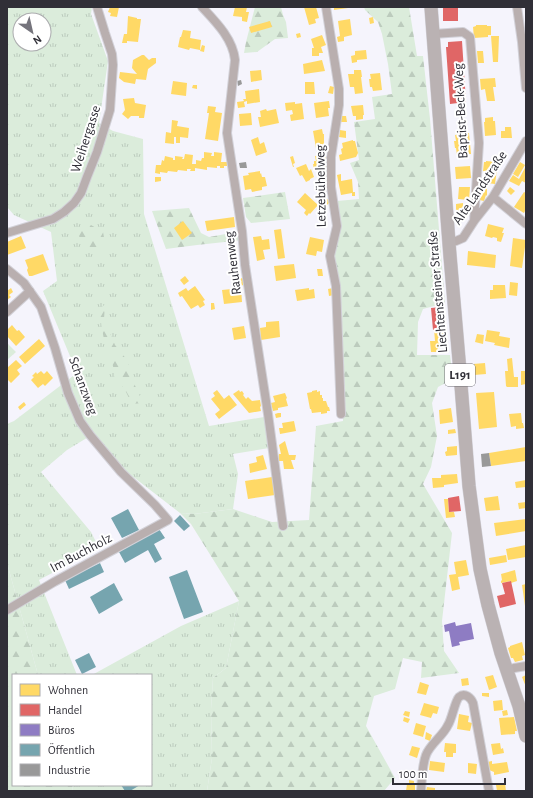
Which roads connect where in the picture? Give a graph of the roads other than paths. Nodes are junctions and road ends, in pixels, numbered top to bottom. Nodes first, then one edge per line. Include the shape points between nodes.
1 (97, 7) edge
2 (202, 7) edge
3 (326, 7) edge
4 (431, 7) edge
5 (517, 7) edge
6 (434, 34) junction
7 (526, 88) edge
8 (526, 141) edge
9 (493, 197) junction
10 (474, 221) junction
11 (526, 224) edge
12 (7, 233) edge
13 (449, 242) junction
14 (7, 269) edge
15 (30, 291) junction
16 (7, 312) edge
17 (341, 414) dead end
18 (168, 520) joint
19 (283, 526) dead end
20 (7, 610) edge
21 (526, 666) edge
22 (507, 671) junction
23 (526, 736) edge
24 (421, 791) edge
25 (489, 791) edge

1 - 12 street, Weihergasse via 113,65 110,110 88,177 74,204 64,212 53,219
2 - 19 street, Rauhenweg via 224,34 234,53 227,132
3 - 17 street, Letzebühelweg via 339,89 331,157 331,187 337,226 330,256 336,286
4 - 6 main road, Liechtensteiner Straße / L191
5 - 7 street
6 - 10 street, Baptist-Beck-Weg via 463,32 470,37 479,143
6 - 13 main road, Liechtensteiner Straße / L191
8 - 9 street, Alte Landstraße
9 - 10 street, Alte Landstraße
9 - 11 street
10 - 13 street, Alte Landstraße via 463,238
13 - 22 main road, Liechtensteiner Straße / L191 via 469,486 480,569 494,631
14 - 15 street, Schanzweg
15 - 16 street
15 - 18 street, Schanzweg via 41,307 68,393 80,421 121,472
18 - 20 street, Im Buchholz
21 - 22 street
22 - 23 main road, Liechtensteiner Straße / L191
24 - 25 street via 423,763 427,752 448,726 458,698 466,695 473,703

